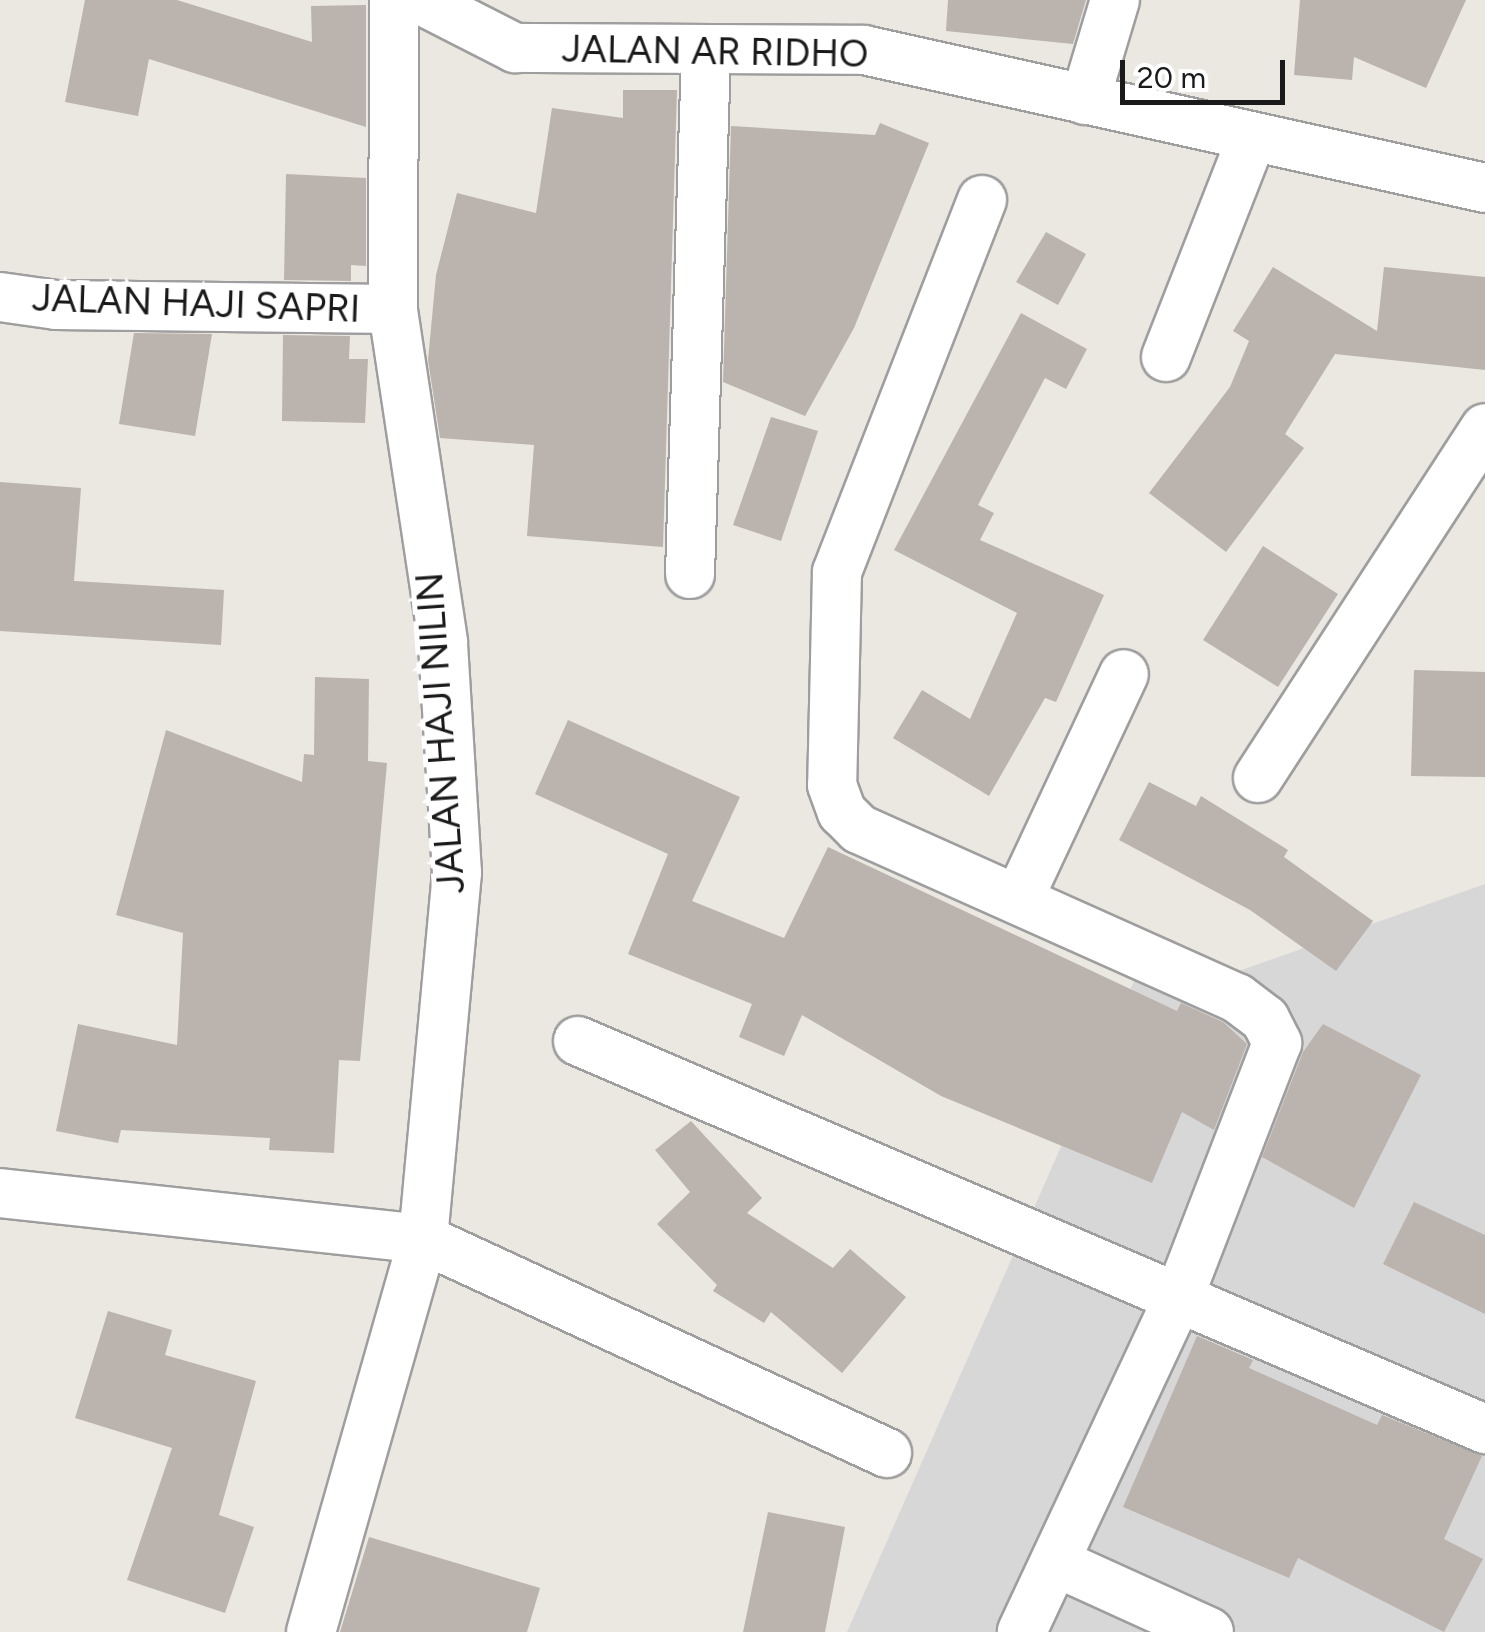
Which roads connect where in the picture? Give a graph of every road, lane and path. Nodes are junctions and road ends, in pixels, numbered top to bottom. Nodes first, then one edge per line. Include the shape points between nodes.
1 (394, 0) edge
2 (422, 0) edge
3 (1114, 0) edge
4 (706, 53) junction
5 (1085, 100) junction
6 (1252, 138) junction
7 (1485, 188) edge
8 (982, 200) dead end
9 (0, 296) edge
10 (393, 309) junction
11 (1166, 357) dead end
12 (1485, 428) edge
13 (690, 574) dead end
14 (1124, 674) dead end
15 (1258, 778) dead end
16 (1019, 898) junction
17 (578, 1042) dead end
18 (0, 1193) edge
19 (423, 1239) junction
20 (1180, 1294) junction
21 (1485, 1430) edge
22 (887, 1453) dead end
23 (1054, 1562) junction
24 (311, 1632) edge
25 (1022, 1632) edge
26 (1209, 1632) edge

1 - 10 street, JALAN HAJI NILIN
2 - 4 street, JALAN AR RIDHO via 515,48
3 - 5 street
4 - 5 street, JALAN AR RIDHO via 864,50
4 - 13 street
5 - 6 street, JALAN AR RIDHO
6 - 7 street, JALAN AR RIDHO
6 - 11 street
8 - 16 street via 837,572 832,785 842,812 859,830
9 - 10 street, JALAN HAJI SAPRI via 56,305
10 - 19 street, JALAN HAJI NILIN via 443,641 456,873
12 - 15 street
14 - 16 street
16 - 20 street via 1237,998 1265,1019 1277,1043
17 - 20 street
18 - 19 street
19 - 22 street
19 - 24 street, JALAN HAJI NILIN
20 - 21 street
20 - 23 street
23 - 25 street
23 - 26 street

